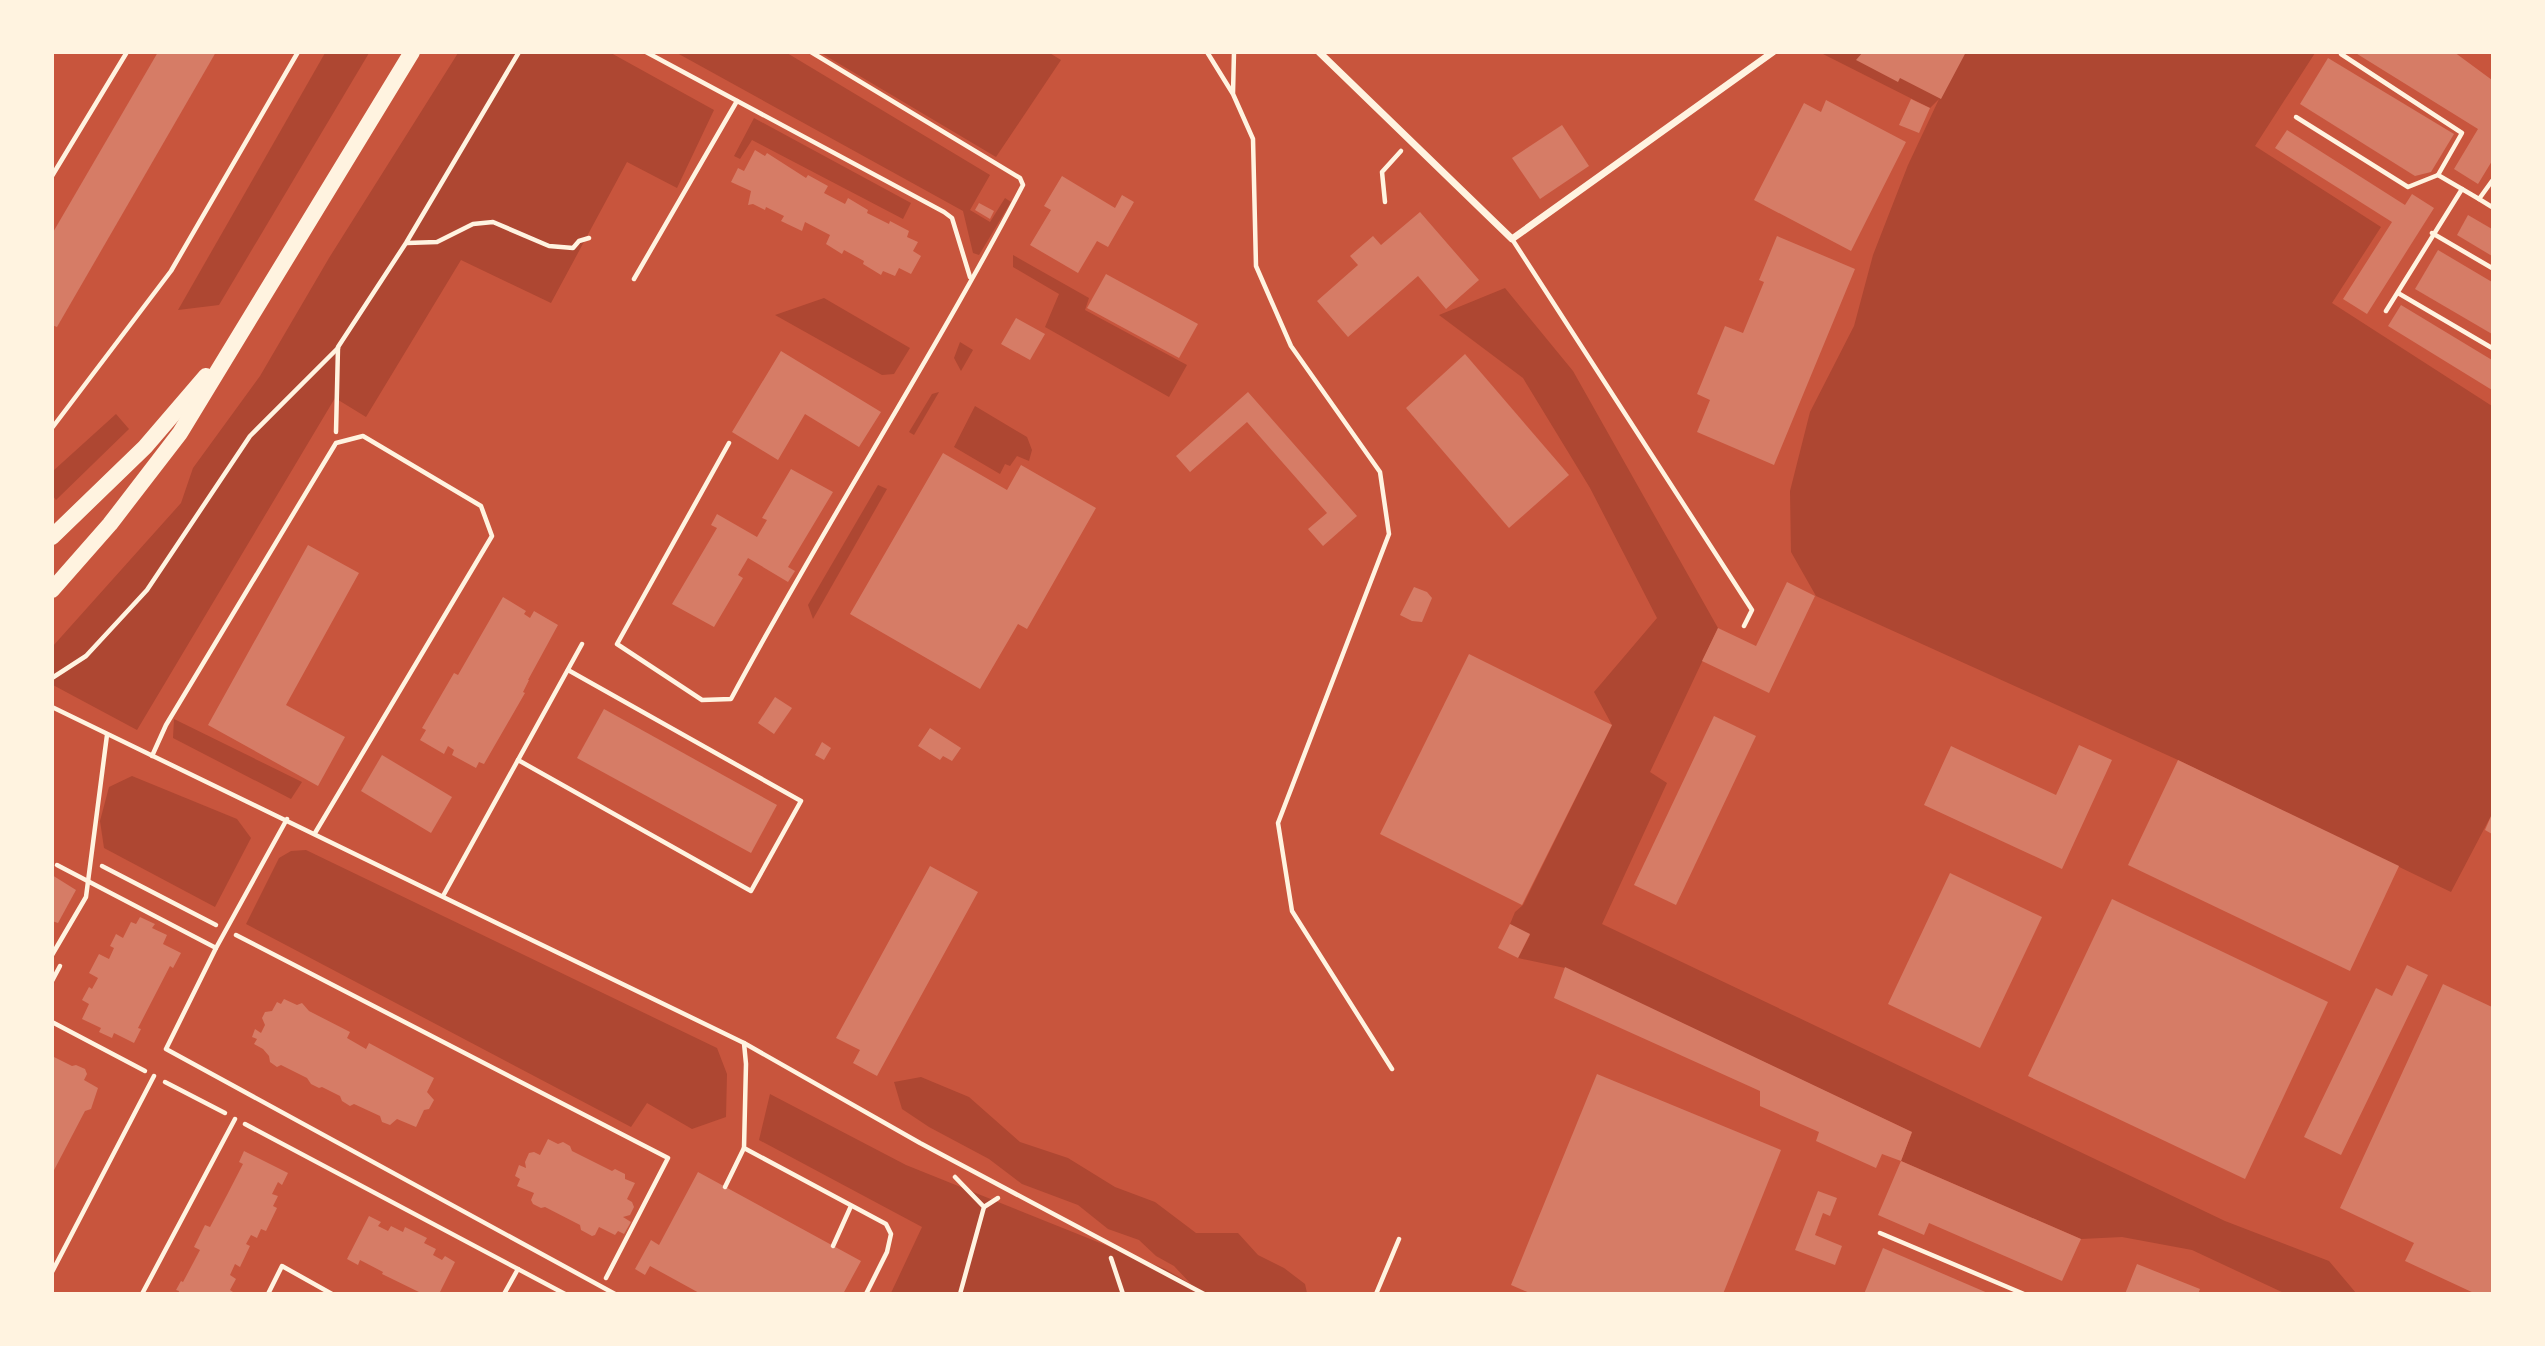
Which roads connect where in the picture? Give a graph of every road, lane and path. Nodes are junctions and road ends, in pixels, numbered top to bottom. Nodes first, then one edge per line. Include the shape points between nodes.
1 (127, 52) edge
2 (298, 52) edge
3 (412, 52) edge
4 (519, 52) edge
5 (646, 52) edge
6 (811, 52) edge
7 (1207, 52) edge
8 (1234, 52) edge
9 (1319, 52) edge
10 (1773, 52) edge
11 (2341, 54) edge
12 (1233, 94) junction
13 (737, 102) junction
14 (2296, 117) dead end
15 (1411, 141) junction
16 (2438, 175) junction
17 (52, 176) edge
18 (2493, 181) edge
19 (2462, 189) junction
20 (2479, 199) junction
21 (1385, 202) dead end
22 (2493, 207) edge
23 (2432, 233) junction
24 (589, 238) dead end
25 (1512, 239) junction
26 (406, 243) junction
27 (2493, 268) edge
28 (971, 278) junction
29 (634, 279) dead end
30 (2398, 293) junction
31 (2386, 311) dead end
32 (237, 340) junction
33 (338, 347) junction
34 (2493, 348) edge
35 (52, 428) edge
36 (336, 443) junction
37 (729, 443) dead end
38 (52, 537) edge
39 (52, 590) edge
40 (1744, 626) dead end
41 (582, 644) dead end
42 (568, 670) junction
43 (52, 678) edge
44 (52, 707) edge
45 (107, 735) junction
46 (152, 756) junction
47 (518, 760) junction
48 (287, 820) junction
49 (315, 833) junction
50 (89, 859) junction
51 (57, 865) dead end
52 (88, 880) junction
53 (443, 896) junction
54 (227, 931) junction
55 (216, 948) junction
56 (52, 955) edge
57 (52, 1022) edge
58 (744, 1043) junction
59 (1392, 1069) dead end
60 (153, 1076) junction
61 (234, 1119) junction
62 (744, 1148) junction
63 (948, 1170) dead end
64 (725, 1187) dead end
65 (851, 1206) junction
66 (1880, 1233) dead end
67 (1399, 1239) dead end
68 (1111, 1244) junction
69 (833, 1246) dead end
70 (518, 1269) junction
71 (52, 1272) edge
72 (602, 1286) junction
73 (142, 1293) edge
74 (268, 1293) edge
75 (332, 1293) edge
76 (504, 1293) edge
77 (565, 1293) edge
78 (615, 1293) edge
79 (866, 1293) edge
80 (960, 1293) edge
81 (1123, 1293) edge
82 (1204, 1293) edge
83 (1376, 1293) edge
84 (2024, 1293) edge

1 - 17 lane
2 - 35 lane via 171,271
3 - 32 main road
4 - 26 path
5 - 13 lane
6 - 28 lane via 1023,181
7 - 12 lane
8 - 12 lane
9 - 15 street
10 - 25 street
11 - 16 lane via 2462,133
12 - 59 lane via 1253,139 1256,266 1291,346 1380,472 1389,534 1278,823 1292,911
13 - 28 lane via 952,218
13 - 29 lane
14 - 16 lane via 2408,187
15 - 21 path via 1382,172
15 - 25 street
16 - 19 lane
18 - 20 lane
19 - 20 lane
19 - 23 lane
20 - 22 lane
23 - 27 lane
23 - 30 lane
24 - 26 path via 573,248 549,246 493,222 473,224 437,242
25 - 40 lane via 1752,610
26 - 33 path
28 - 37 lane via 731,699 702,700 617,644
30 - 31 lane
30 - 34 lane
32 - 38 main road via 145,447
32 - 39 main road via 180,433
33 - 36 path
33 - 43 path via 250,436 147,590 86,656
36 - 46 lane via 166,725
36 - 49 lane via 363,436 481,506 492,536
41 - 42 lane
42 - 47 lane
42 - 47 lane via 801,801 751,891
44 - 45 lane
45 - 46 lane
45 - 50 lane
46 - 48 lane
47 - 53 lane
48 - 49 lane
48 - 54 lane
49 - 53 lane
50 - 52 lane
50 - 54 path
51 - 52 lane
52 - 55 lane
52 - 56 lane via 86,897
53 - 58 lane
54 - 55 lane
54 - 72 path via 668,1158
55 - 72 lane via 166,1049
57 - 60 path
58 - 62 lane
58 - 68 lane
60 - 61 path
60 - 71 lane
61 - 70 path
61 - 73 lane
62 - 64 lane
62 - 65 lane
63 - 80 path via 985,1207
65 - 69 lane
65 - 79 lane via 887,1224 891,1234
66 - 84 lane
67 - 83 lane
68 - 81 path
68 - 82 lane
70 - 76 path
70 - 77 path
72 - 78 lane
74 - 75 lane via 282,1266

